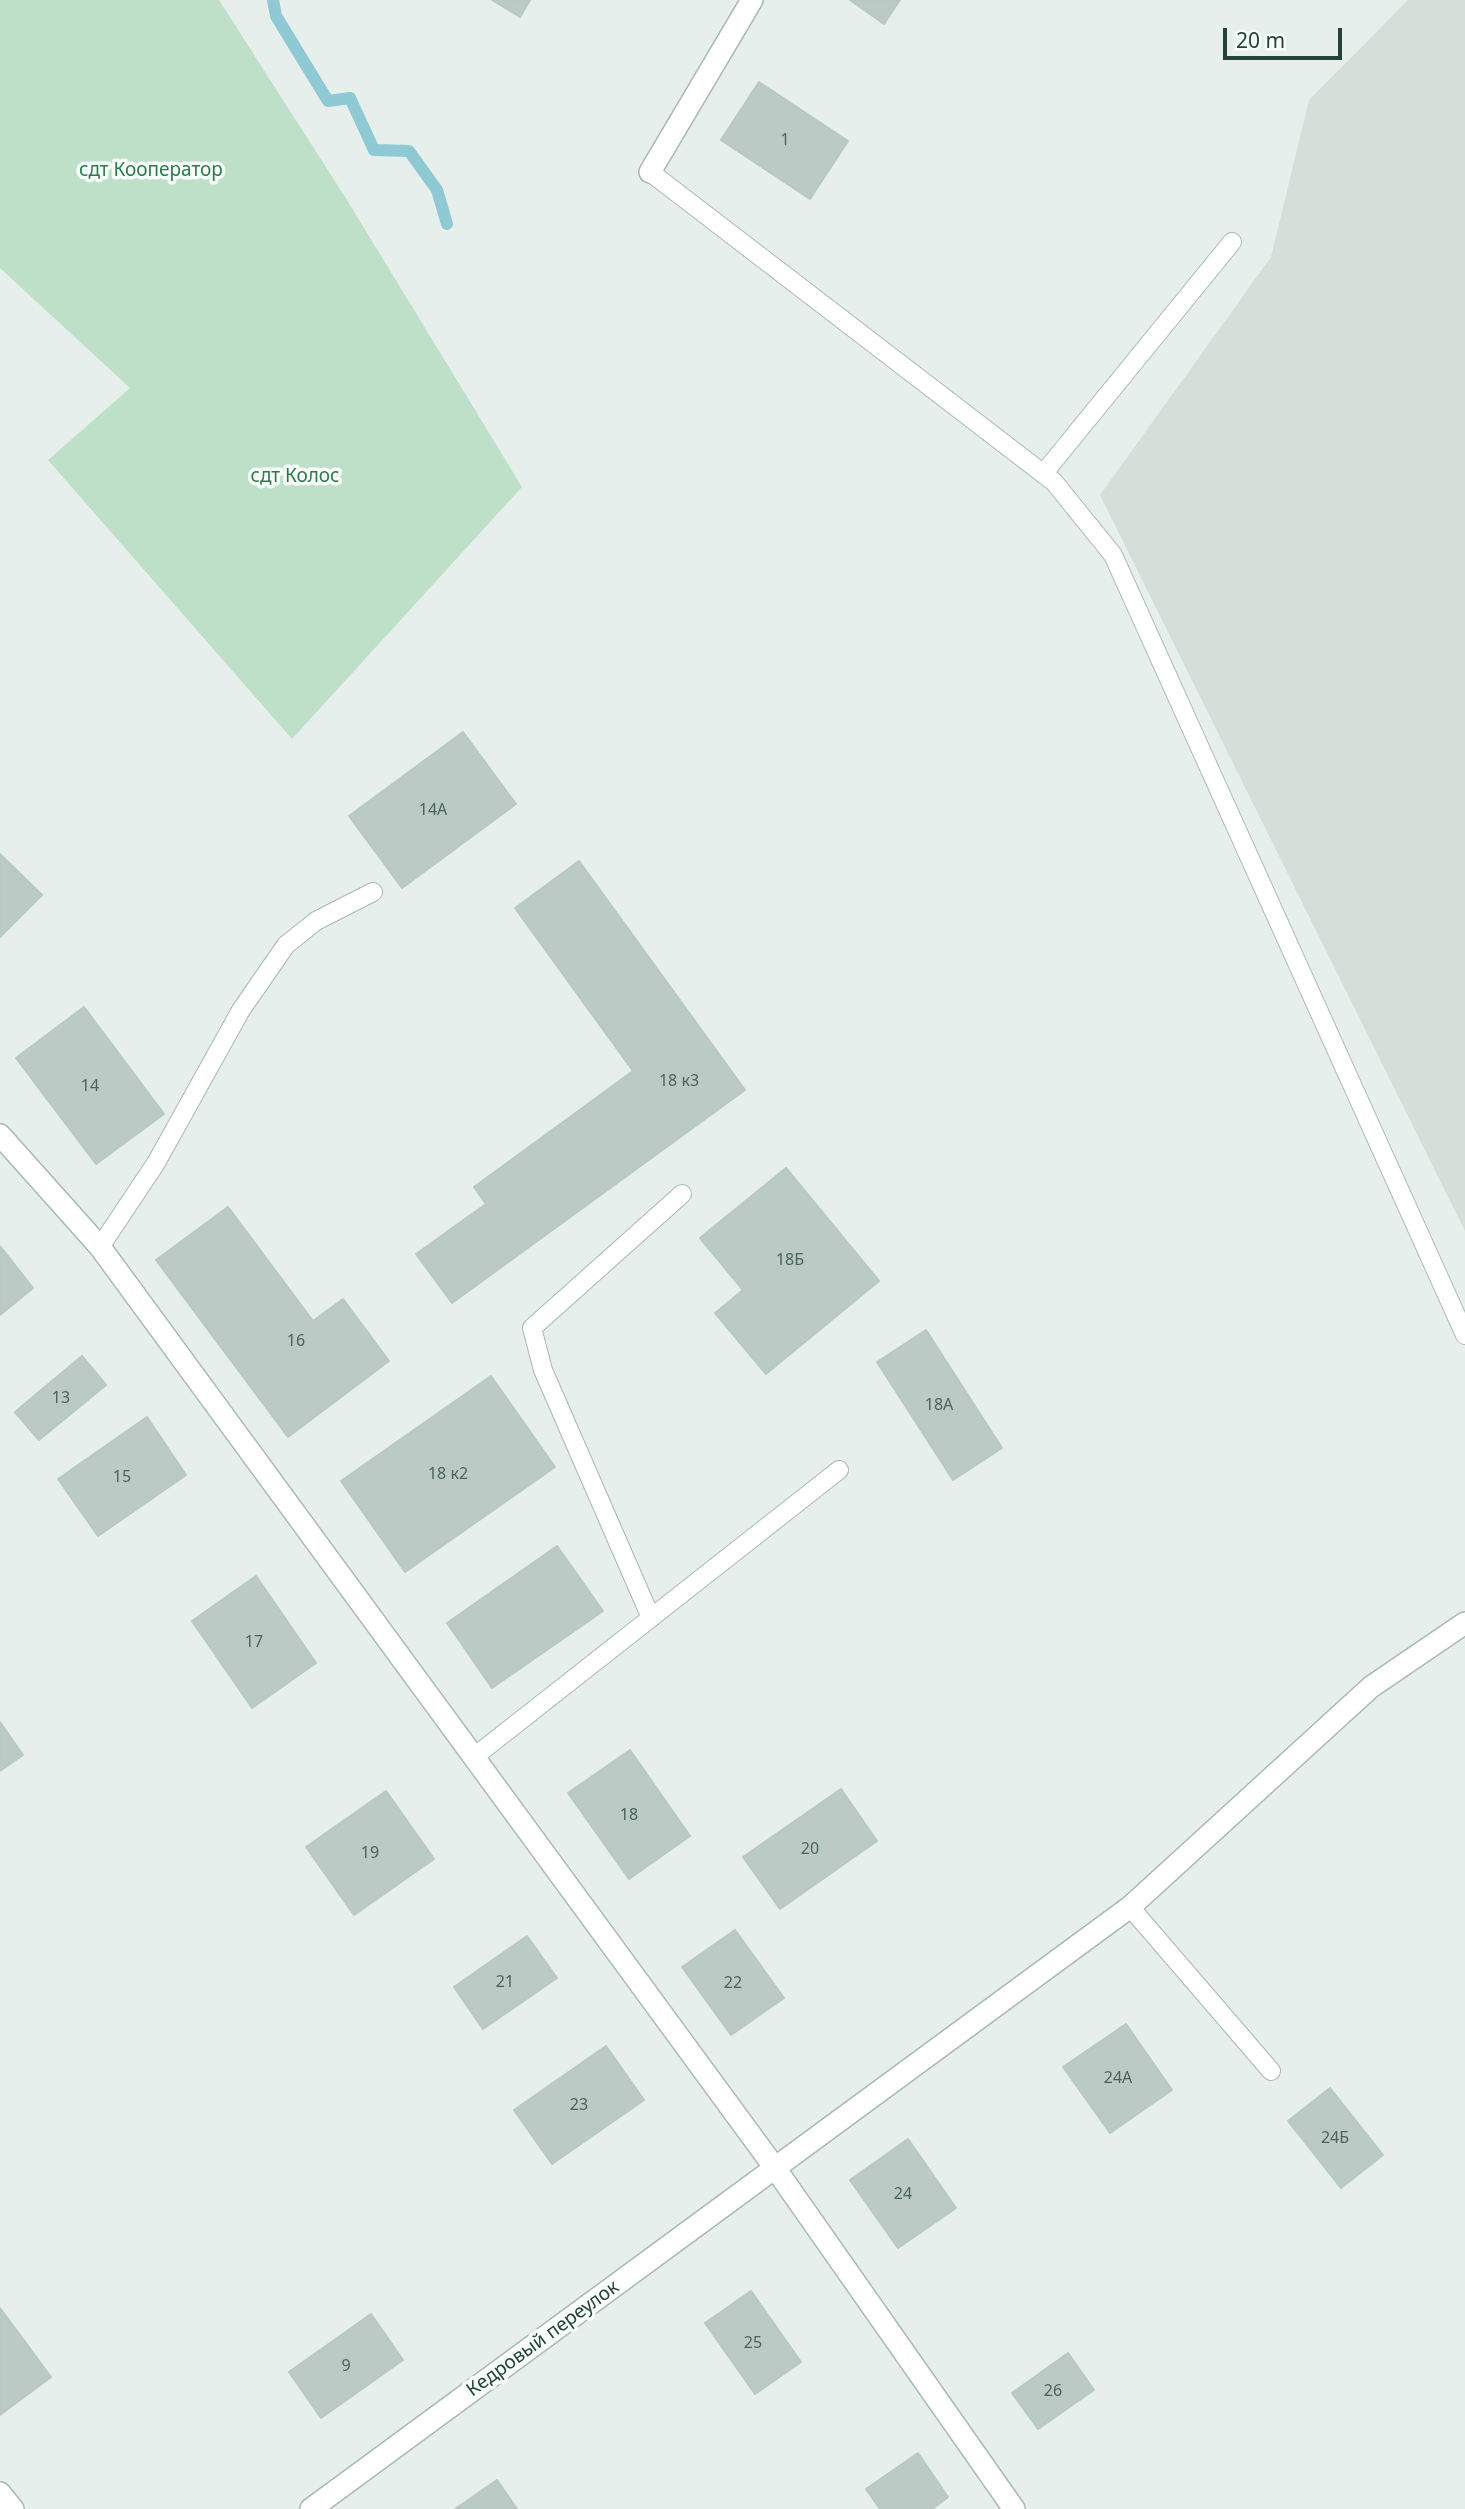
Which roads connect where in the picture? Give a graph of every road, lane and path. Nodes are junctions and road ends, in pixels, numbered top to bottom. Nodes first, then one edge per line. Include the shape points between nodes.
1 (752, 0) edge
2 (650, 172) joint
3 (1232, 242) dead end
4 (1043, 474) junction
5 (373, 892) dead end
6 (0, 1135) edge
7 (682, 1194) dead end
8 (100, 1247) junction
9 (1465, 1335) edge
10 (839, 1470) dead end
11 (651, 1618) junction
12 (1465, 1623) edge
13 (474, 1757) junction
14 (1130, 1907) junction
15 (1271, 2071) dead end
16 (775, 2168) junction
17 (0, 2493) edge
18 (13, 2509) edge
19 (311, 2509) edge
20 (1014, 2509) edge

1 - 2 street
2 - 4 lane
3 - 4 lane
4 - 9 lane via 1113,555
5 - 8 lane via 316,921 286,945 241,1010 156,1163
6 - 8 street
7 - 11 lane via 532,1328 543,1370
8 - 13 street
10 - 11 lane
11 - 13 lane
12 - 14 street, Кедровый переулок via 1371,1687
13 - 16 street
14 - 15 lane
14 - 16 street, Кедровый переулок
16 - 19 street, Кедровый переулок
16 - 20 street
17 - 18 street

